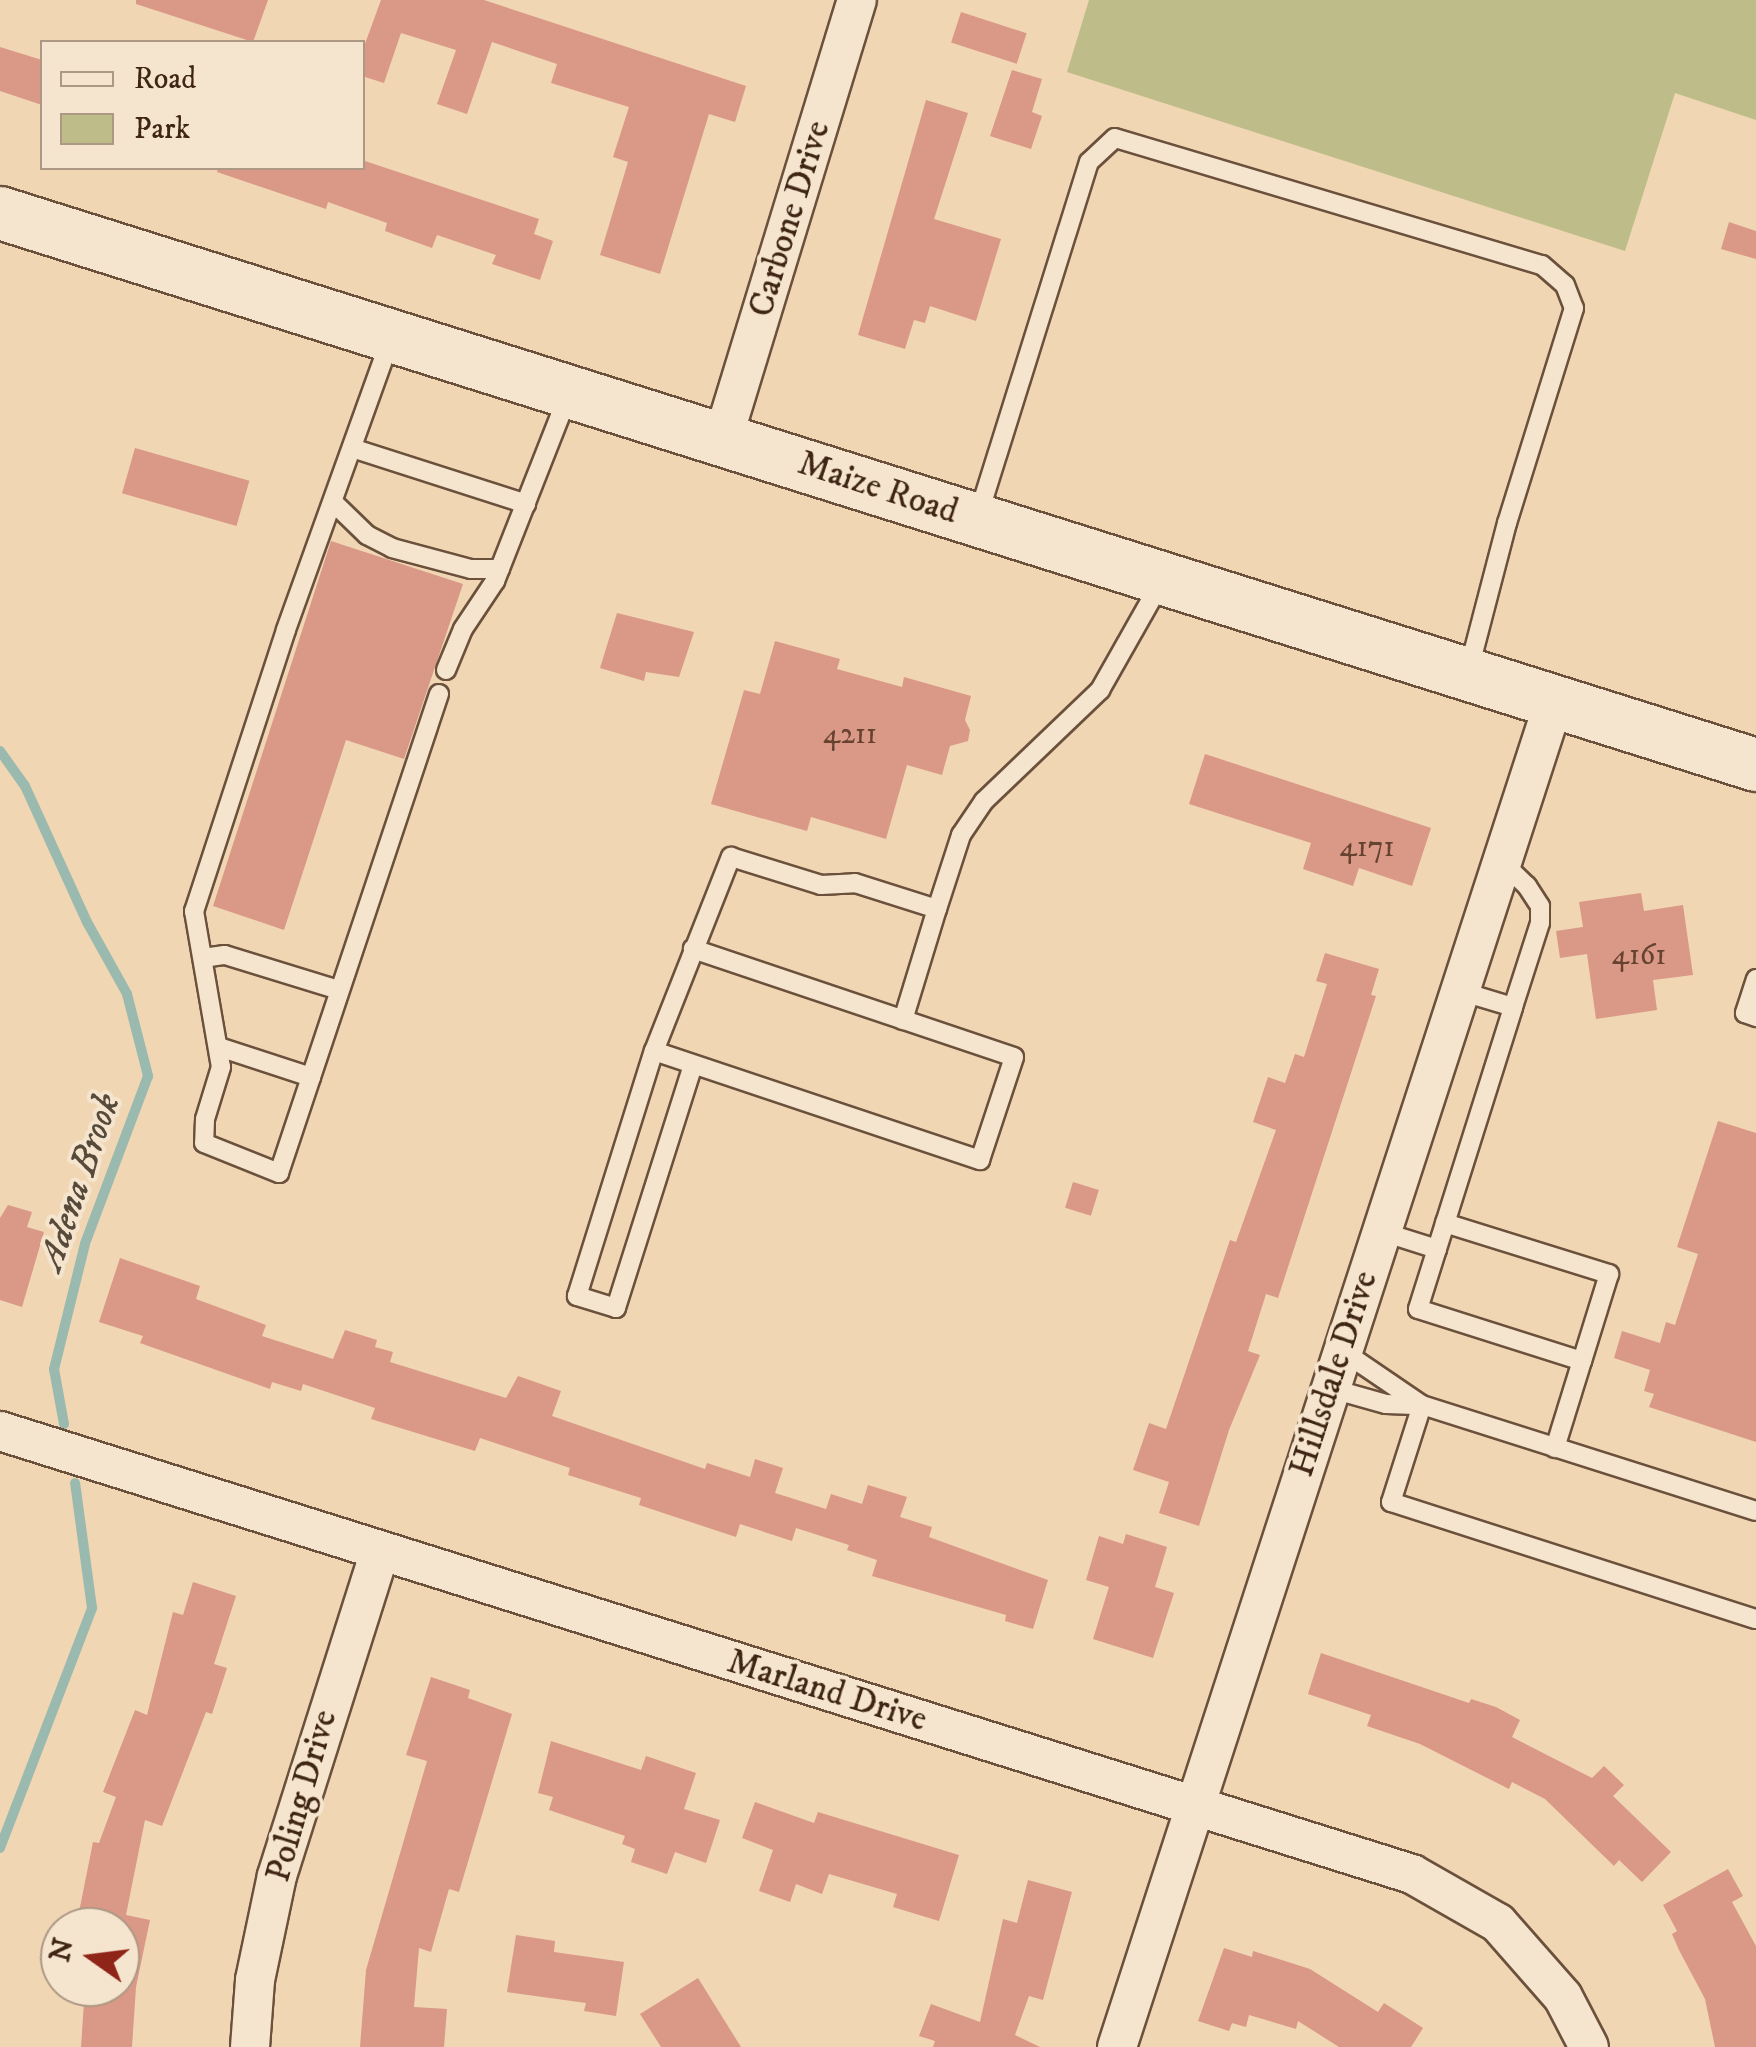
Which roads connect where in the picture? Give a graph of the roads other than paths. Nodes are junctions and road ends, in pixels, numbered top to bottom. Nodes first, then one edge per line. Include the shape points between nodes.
1 (847, 3) edge
2 (0, 213) edge
3 (391, 337) junction
4 (569, 392) junction
5 (723, 438) junction
6 (352, 448) junction
7 (333, 502) junction
8 (526, 504) junction
9 (978, 518) junction
10 (500, 569) junction
11 (1164, 577) junction
12 (446, 670) dead end
13 (1468, 674) junction
14 (439, 694) dead end
15 (1554, 702) junction
16 (1756, 765) edge
17 (1502, 862) junction
18 (937, 909) junction
19 (692, 949) junction
20 (204, 958) junction
21 (1756, 980) edge
22 (339, 990) junction
23 (1460, 990) junction
24 (1513, 1008) junction
25 (1756, 1017) edge
26 (903, 1020) junction
27 (220, 1047) junction
28 (654, 1051) junction
29 (694, 1064) junction
30 (311, 1077) junction
31 (1445, 1223) junction
32 (1380, 1231) junction
33 (1437, 1248) junction
34 (1342, 1350) junction
35 (1582, 1360) junction
36 (1329, 1388) junction
37 (1422, 1405) junction
38 (0, 1431) edge
39 (1555, 1448) junction
40 (1756, 1511) edge
41 (380, 1551) junction
42 (1756, 1620) edge
43 (1195, 1808) junction
44 (250, 2047) edge
45 (1116, 2047) edge
46 (1588, 2047) edge

1 - 5 street, Carbone Drive
2 - 3 street, Maize Road
3 - 4 street, Maize Road
3 - 6 lane
4 - 5 street, Maize Road
4 - 8 lane
5 - 9 street, Maize Road
6 - 7 lane
6 - 8 lane
7 - 10 lane via 356,527 392,548 471,569
7 - 20 lane via 194,911
8 - 10 lane
9 - 11 street, Maize Road
9 - 13 lane via 1088,162 1115,138 1542,266 1565,285 1574,308
10 - 12 lane
11 - 13 street, Maize Road
11 - 18 lane via 1100,690 984,801 961,835
13 - 15 street, Maize Road
14 - 22 lane
15 - 16 street, Maize Road
15 - 17 street, Hillsdale Drive
17 - 23 street, Hillsdale Drive
17 - 24 lane via 1540,906
18 - 19 lane via 855,883 820,885 731,857
18 - 26 lane
19 - 26 lane
19 - 28 lane
20 - 22 lane via 225,955
20 - 27 lane
21 - 25 lane via 1744,1013
22 - 30 lane
23 - 24 lane
23 - 32 street, Hillsdale Drive
24 - 31 lane
26 - 29 lane via 1014,1057 980,1160
27 - 30 lane
27 - 30 lane via 204,1143 279,1174
28 - 29 lane
28 - 29 lane via 577,1296 616,1308
31 - 33 lane
31 - 35 lane via 1609,1274
32 - 33 lane
32 - 34 street, Hillsdale Drive
33 - 35 lane via 1418,1309
34 - 36 street, Hillsdale Drive
34 - 37 lane
35 - 39 lane
36 - 37 lane via 1386,1404
36 - 43 street, Hillsdale Drive
37 - 39 lane
37 - 42 lane via 1391,1502
38 - 41 street, Marland Drive
39 - 40 lane
41 - 43 street, Marland Drive
41 - 44 street, Poling Drive via 276,1876 254,1980
43 - 45 street, Hillsdale Drive
43 - 46 street, Marland Drive via 1412,1874 1498,1923 1563,1997

